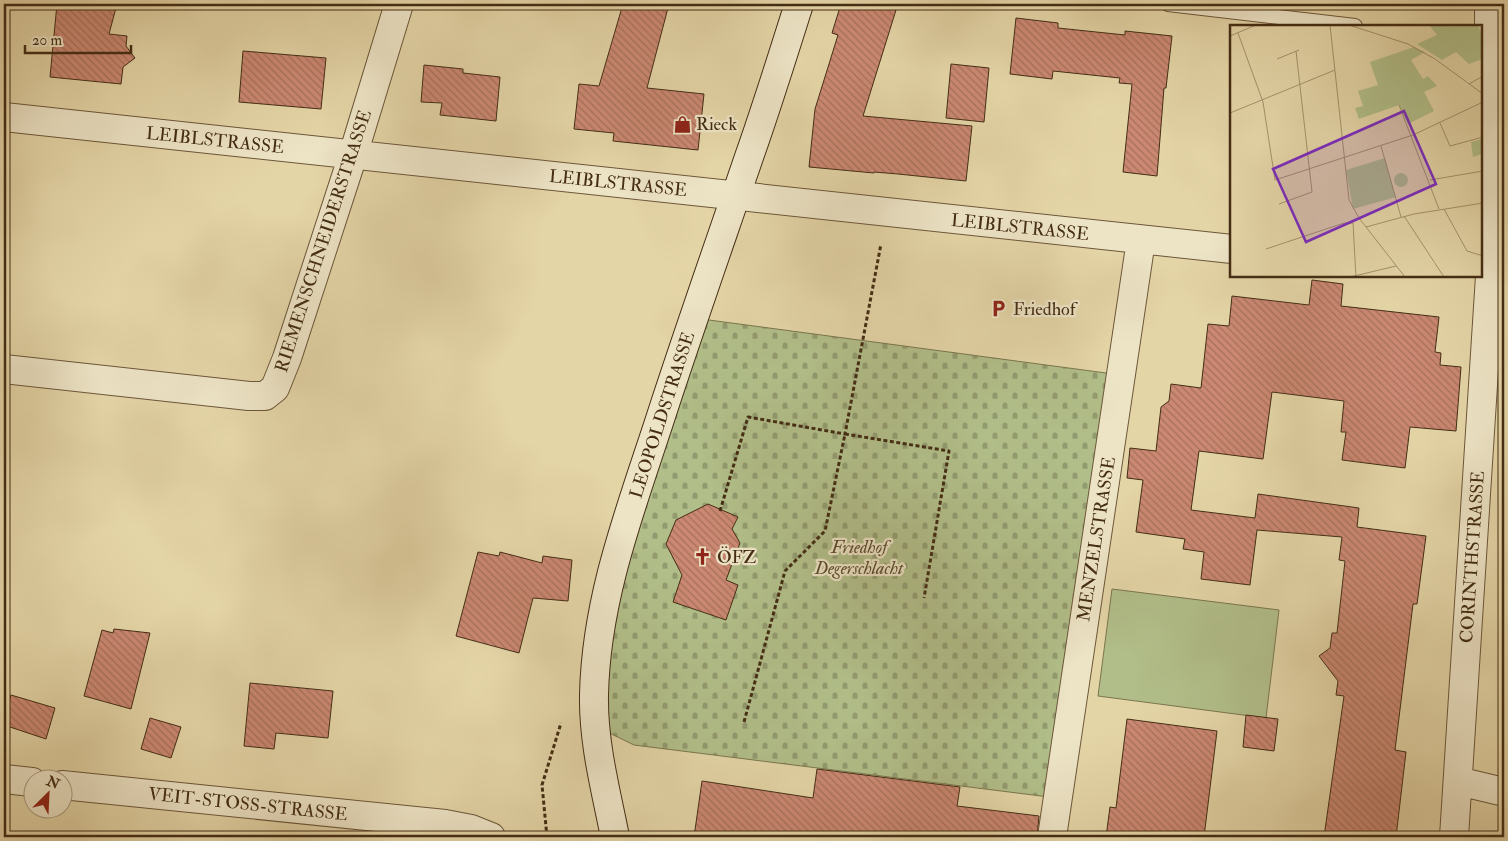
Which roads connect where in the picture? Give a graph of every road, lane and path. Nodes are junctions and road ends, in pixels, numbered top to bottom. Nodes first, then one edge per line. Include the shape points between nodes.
1 (399, 4) edge
2 (799, 4) edge
3 (1168, 4) edge
4 (1490, 4) edge
5 (1346, 25) edge
6 (1486, 42) edge
7 (4, 117) edge
8 (353, 155) junction
9 (735, 195) junction
10 (887, 212) junction
11 (1141, 240) junction
12 (1230, 250) edge
13 (1492, 275) edge
14 (4, 370) edge
15 (845, 434) junction
16 (720, 511) dead end
17 (924, 598) dead end
18 (594, 695) junction
19 (744, 722) dead end
20 (4, 780) edge
21 (22, 781) edge
22 (1458, 781) junction
23 (72, 786) edge
24 (1504, 792) edge
25 (491, 837) edge
26 (547, 837) edge
27 (615, 837) edge
28 (1052, 837) edge
29 (1454, 837) edge

1 - 8 street, RIEMENSCHNEIDERSTRASSE
2 - 9 street, LEOPOLDSTRASSE
3 - 5 lane
4 - 6 street
6 - 13 street
7 - 8 street, LEIBLSTRASSE
8 - 9 street, LEIBLSTRASSE
8 - 14 street, RIEMENSCHNEIDERSTRASSE via 287,358 275,388 265,396
9 - 10 street, LEIBLSTRASSE
9 - 18 street, LEOPOLDSTRASSE via 614,563 600,629
10 - 11 street, LEIBLSTRASSE
10 - 15 path
11 - 12 street, LEIBLSTRASSE
11 - 28 street, MENZELSTRASSE
13 - 22 street, CORINTHSTRASSE
15 - 16 path via 748,417
15 - 17 path via 949,452
15 - 19 path via 825,531 785,571
18 - 26 path via 564,712 542,785
18 - 27 street, LEOPOLDSTRASSE via 595,726
20 - 21 street
22 - 24 street
22 - 29 street, CORINTHSTRASSE
23 - 25 street, VEIT-STOSS-STRASSE via 445,824

